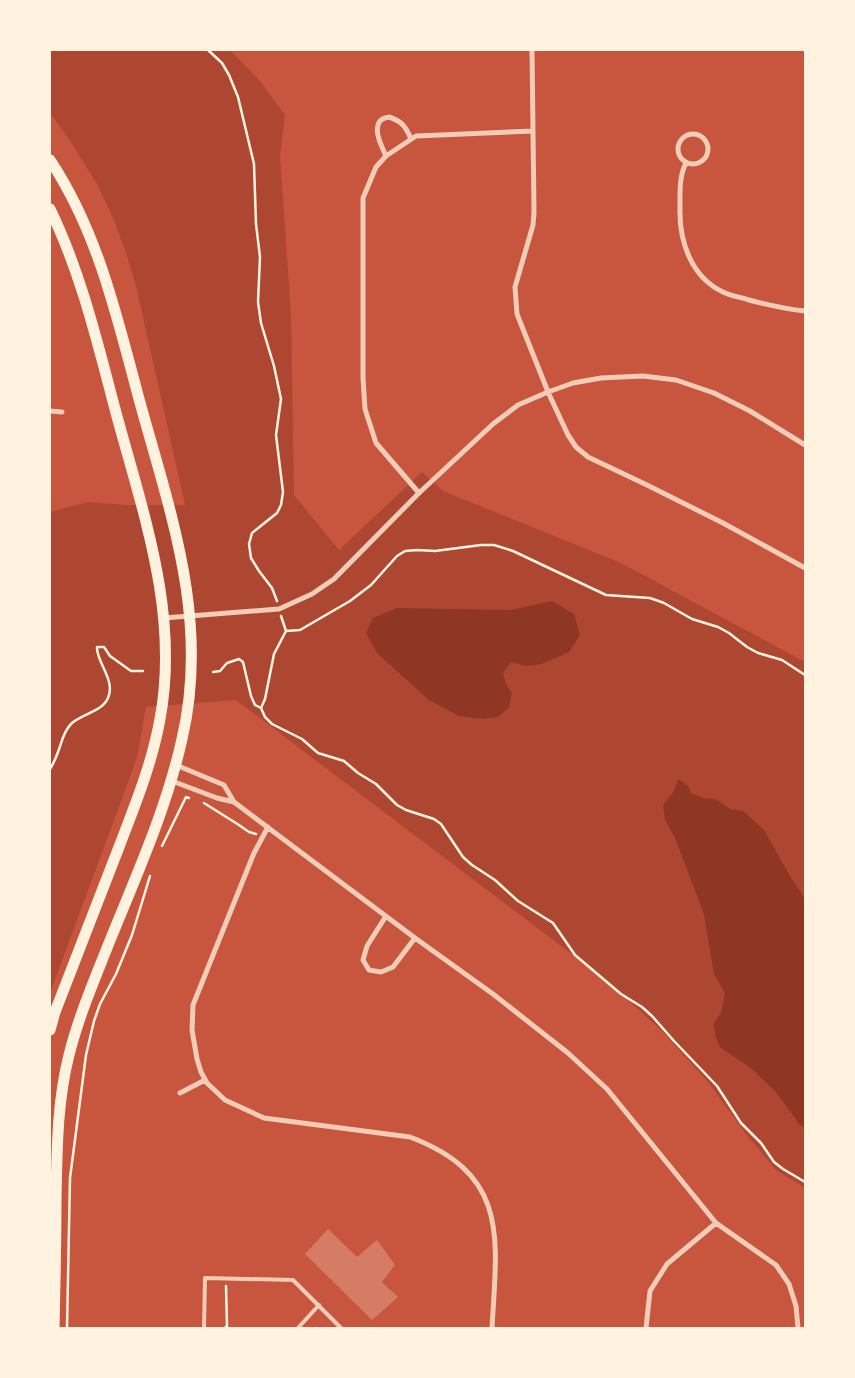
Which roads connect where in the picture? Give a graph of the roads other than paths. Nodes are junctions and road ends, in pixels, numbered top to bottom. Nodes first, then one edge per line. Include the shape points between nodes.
1 (532, 50) edge
2 (533, 131) junction
3 (411, 140) junction
4 (386, 156) junction
5 (686, 163) junction
6 (52, 167) edge
7 (50, 209) edge
8 (805, 312) edge
9 (548, 392) junction
10 (50, 411) edge
11 (62, 412) dead end
12 (805, 445) edge
13 (419, 493) junction
14 (805, 568) edge
15 (190, 615) junction
16 (164, 618) junction
17 (176, 766) junction
18 (171, 781) junction
19 (234, 802) junction
20 (268, 827) junction
21 (386, 916) junction
22 (415, 938) junction
23 (50, 1030) edge
24 (205, 1080) junction
25 (180, 1094) dead end
26 (716, 1224) junction
27 (319, 1305) junction
28 (54, 1328) edge
29 (204, 1328) edge
30 (298, 1328) edge
31 (341, 1328) edge
32 (492, 1328) edge
33 (646, 1328) edge
34 (798, 1328) edge

1 - 2 street
2 - 3 street via 416,136
2 - 9 street via 533,225 515,286 517,314
3 - 4 street
3 - 4 street via 400,120 389,117 381,120 378,136
4 - 13 street via 373,174 363,198 365,409 376,443
5 - 5 street via 697,164 705,159 708,145 702,137 692,134 680,142 678,152
5 - 8 street via 680,191 680,222 685,247 696,268 708,282 724,292 778,308
6 - 15 main road via 73,199 103,270 178,540
7 - 16 main road via 78,275 150,539
9 - 12 street via 601,378 643,376 676,380 714,393
9 - 13 street via 518,405 493,424
9 - 14 street via 568,435 588,457 698,510
10 - 11 street
13 - 15 street via 334,579 312,594 279,609
15 - 16 street
15 - 17 main road via 192,661 189,698
16 - 23 main road via 165,673 160,718 150,762
17 - 18 main road
17 - 19 street via 224,785
18 - 19 street
18 - 28 main road via 69,1054 58,1144
19 - 20 street
20 - 21 street
20 - 24 street via 254,853 193,1005 192,1030
21 - 22 street
21 - 22 street via 367,946 363,960 368,970 381,972 393,967
22 - 26 street via 493,994 568,1053 607,1089
24 - 25 street
24 - 32 street via 225,1100 264,1118 410,1137 452,1157 470,1174 491,1213 496,1249
26 - 33 street via 667,1264 650,1291
26 - 34 street via 776,1265 789,1284
27 - 29 lane via 294,1280 205,1278
27 - 30 lane
27 - 31 lane

